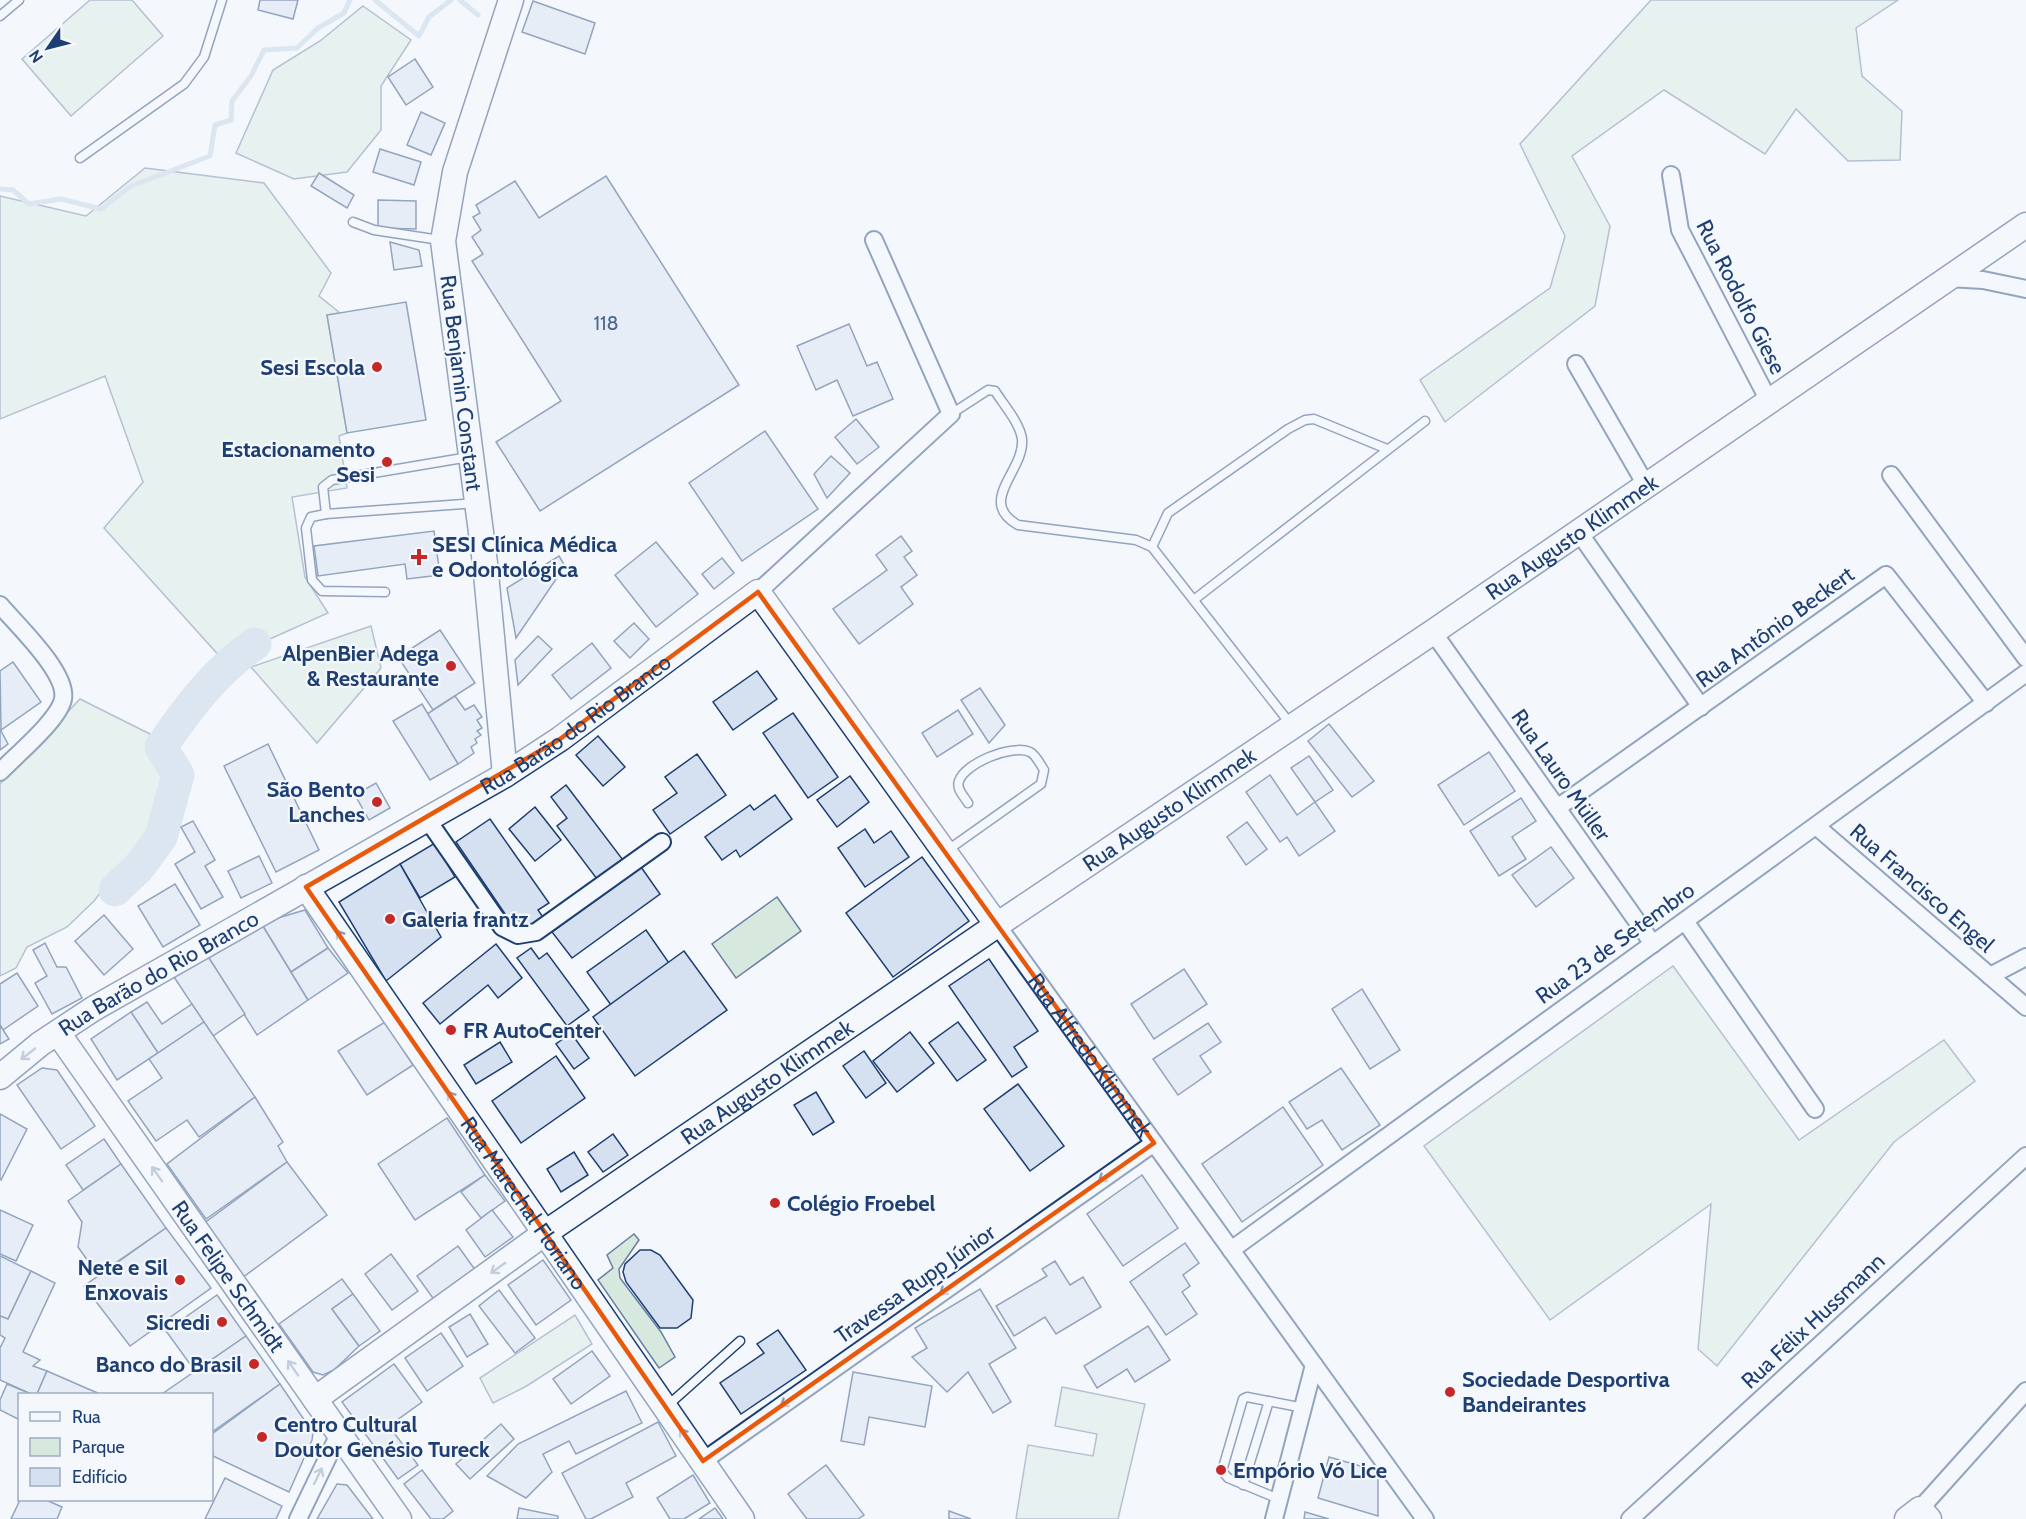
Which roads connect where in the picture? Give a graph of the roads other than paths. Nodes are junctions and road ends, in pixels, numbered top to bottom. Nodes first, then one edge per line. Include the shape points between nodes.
1 (19, 0) edge
2 (222, 0) edge
3 (512, 0) edge
4 (0, 16) edge
5 (80, 158) dead end
6 (1671, 175) dead end
7 (353, 222) dead end
8 (2026, 225) edge
9 (874, 240) dead end
10 (443, 241) junction
11 (1948, 278) junction
12 (2026, 289) edge
13 (1576, 364) dead end
14 (1769, 401) junction
15 (951, 414) junction
16 (1425, 421) dead end
17 (1387, 449) junction
18 (471, 457) junction
19 (1891, 475) dead end
20 (1646, 485) junction
21 (477, 503) junction
22 (326, 514) junction
23 (1578, 531) junction
24 (1152, 547) junction
25 (385, 592) dead end
26 (758, 592) junction
27 (1195, 599) junction
28 (0, 605) edge
29 (1433, 632) junction
30 (2026, 658) edge
31 (2026, 673) edge
32 (1986, 702) junction
33 (1701, 707) junction
34 (1292, 726) junction
35 (0, 772) edge
36 (505, 775) junction
37 (968, 802) dead end
38 (1557, 808) junction
39 (427, 819) junction
40 (1816, 826) junction
41 (662, 842) dead end
42 (945, 852) junction
43 (306, 887) junction
44 (1685, 921) junction
45 (997, 925) junction
46 (1653, 944) junction
47 (2026, 957) edge
48 (1990, 976) junction
49 (2026, 1007) edge
50 (58, 1033) junction
51 (0, 1077) edge
52 (1815, 1109) dead end
53 (1154, 1143) junction
54 (2026, 1156) edge
55 (545, 1233) junction
56 (1231, 1250) junction
57 (740, 1341) dead end
58 (1314, 1365) junction
59 (2026, 1391) edge
60 (315, 1399) junction
61 (1269, 1401) junction
62 (665, 1407) junction
63 (1304, 1408) junction
64 (339, 1434) junction
65 (703, 1461) junction
66 (1243, 1485) junction
67 (1279, 1499) junction
68 (1919, 1516) edge
69 (298, 1519) edge
70 (399, 1519) edge
71 (742, 1519) edge
72 (1274, 1519) edge
73 (1425, 1519) edge
74 (1630, 1519) edge

1 - 4 lane
2 - 5 lane via 204,57 184,84
3 - 10 street, Rua Benjamin Constant via 455,171
6 - 14 street, Rua Rodolfo Giese via 1683,236
7 - 10 lane via 374,230
8 - 11 street, Rua Augusto Klimmek
9 - 15 street
10 - 18 street, Rua Benjamin Constant
11 - 12 street
11 - 14 street, Rua Augusto Klimmek
13 - 20 street
14 - 20 street, Rua Augusto Klimmek
15 - 24 lane via 991,389 1018,428 1021,453 1001,496 1001,510 1007,519 1018,525 1136,540
15 - 26 street, Rua Barão do Rio Branco
16 - 17 lane
17 - 24 lane via 1314,419 1305,420 1168,513
17 - 27 lane
18 - 21 street, Rua Benjamin Constant
18 - 22 lane via 332,480 323,487
19 - 30 street
20 - 23 street, Rua Augusto Klimmek
21 - 22 lane
21 - 36 street, Rua Benjamin Constant
22 - 25 lane via 311,517 306,528 316,586 322,591
23 - 29 street, Rua Augusto Klimmek
23 - 33 street
24 - 27 lane
26 - 36 street, Rua Barão do Rio Branco via 560,739
26 - 42 street, Rua Alfredo Klimmek
27 - 34 lane
28 - 35 street via 56,672 63,691 58,709
29 - 34 street, Rua Augusto Klimmek
29 - 38 street, Rua Lauro Müller
31 - 32 street, Rua 23 de Setembro
32 - 33 street, Rua Antônio Beckert via 1886,575
32 - 40 street, Rua 23 de Setembro
33 - 38 street, Rua Antônio Beckert
34 - 45 street, Rua Augusto Klimmek
36 - 39 street, Rua Barão do Rio Branco
37 - 42 lane via 958,789 959,781 996,752 1022,749 1032,753 1044,770 1041,784
38 - 46 street, Rua Lauro Müller
39 - 41 street via 502,927 518,935 536,932
39 - 43 street, Rua Barão do Rio Branco
40 - 44 street, Rua 23 de Setembro
40 - 48 street, Rua Francisco Engel
42 - 45 street, Rua Alfredo Klimmek
43 - 50 street, Rua Barão do Rio Branco
55 -> 43 street, Rua Marechal Floriano
44 - 46 street, Rua 23 de Setembro
44 - 52 street
45 - 53 street, Rua Alfredo Klimmek
45 - 55 street, Rua Augusto Klimmek
46 - 56 street, Rua 23 de Setembro
47 - 48 street
48 - 49 street, Rua Francisco Engel
50 -> 51 street, Rua Barão do Rio Branco
60 -> 50 street, Rua Felipe Schmidt
53 - 56 street, Rua Alfredo Klimmek
53 -> 65 street, Travessa Rupp Júnior
54 - 74 street, Rua Félix Hussmann
55 -> 60 street, Rua Augusto Klimmek
55 - 62 street, Rua Marechal Floriano
56 - 58 street, Rua Alfredo Klimmek
57 - 62 lane
58 - 63 street
58 - 73 street, Rua Alfredo Klimmek
59 - 68 street
60 - 64 street, Rua Felipe Schmidt
61 - 63 lane
61 - 66 lane
61 - 66 lane via 1247,1397 1241,1402 1222,1471
65 -> 62 street, Rua Marechal Floriano
63 - 67 street
69 -> 64 street
64 - 70 street, Rua Felipe Schmidt
65 - 71 street, Rua Marechal Floriano
66 - 67 lane
67 - 72 street

